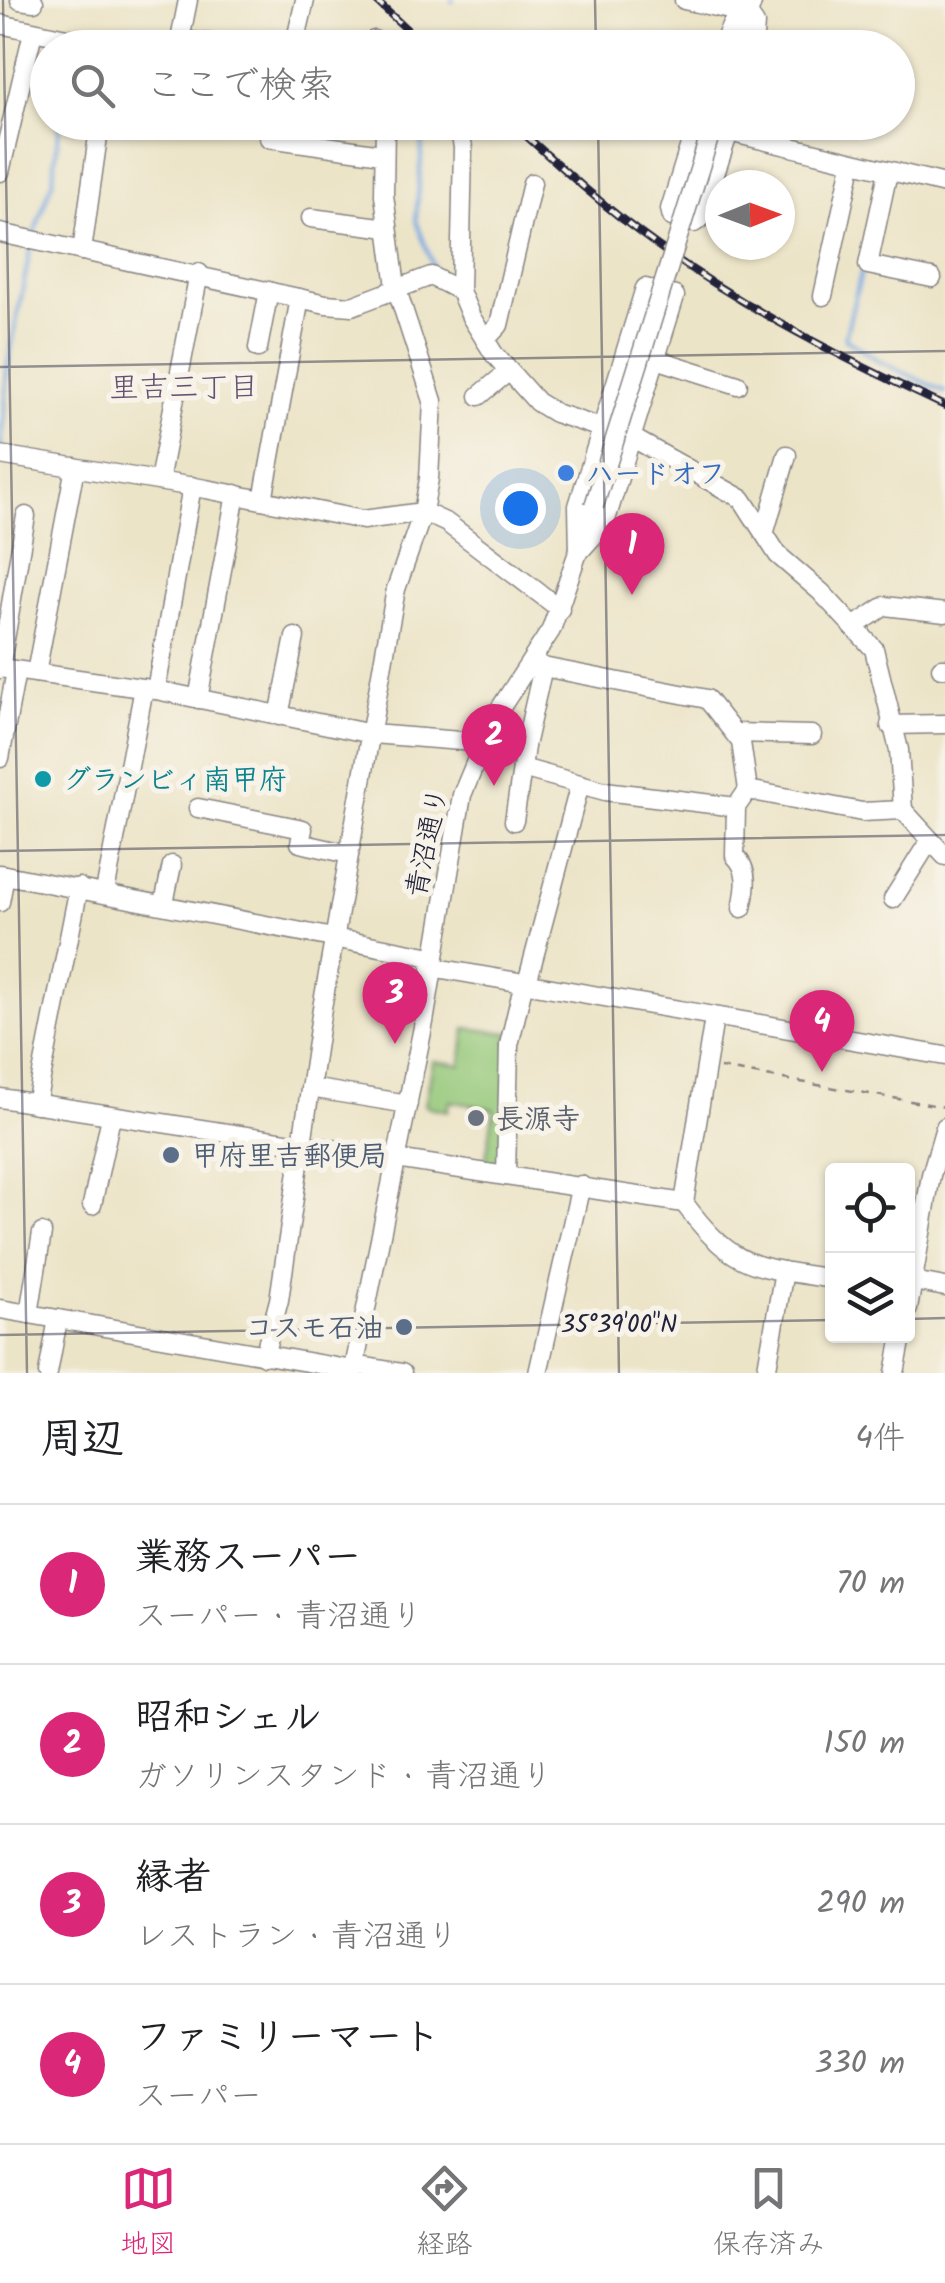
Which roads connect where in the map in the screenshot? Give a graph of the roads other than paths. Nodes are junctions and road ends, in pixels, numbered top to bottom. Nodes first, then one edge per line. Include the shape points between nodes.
1 (188, 0) edge
2 (305, 0) edge
3 (684, 0) edge
4 (751, 7) edge
5 (0, 24) edge
6 (182, 30) edge
7 (298, 30) edge
8 (729, 30) edge
9 (30, 31) edge
10 (30, 45) edge
11 (97, 140) edge
12 (283, 140) edge
13 (384, 140) edge
14 (462, 140) edge
15 (691, 140) edge
16 (720, 140) edge
17 (721, 140) edge
18 (772, 140) edge
19 (382, 154) junction
20 (852, 164) junction
21 (0, 172) edge
22 (888, 172) junction
23 (532, 184) dead end
24 (945, 184) edge
25 (311, 218) dead end
26 (388, 228) junction
27 (0, 233) edge
28 (82, 250) junction
29 (199, 274) junction
30 (932, 278) dead end
31 (396, 287) junction
32 (268, 291) junction
33 (460, 291) junction
34 (823, 296) dead end
35 (300, 298) junction
36 (486, 340) junction
37 (258, 348) dead end
38 (656, 360) junction
39 (509, 371) junction
40 (738, 385) dead end
41 (479, 396) dead end
42 (600, 428) junction
43 (631, 437) junction
44 (787, 455) dead end
45 (3, 456) edge
46 (75, 466) junction
47 (159, 481) junction
48 (192, 486) junction
49 (236, 494) junction
50 (263, 500) junction
51 (424, 512) junction
52 (26, 516) dead end
53 (765, 531) junction
54 (580, 552) junction
55 (560, 608) junction
56 (945, 612) edge
57 (854, 628) junction
58 (295, 636) dead end
59 (538, 664) junction
60 (5, 669) edge
61 (36, 672) junction
62 (150, 689) junction
63 (198, 699) junction
64 (279, 716) junction
65 (945, 724) edge
66 (890, 725) junction
67 (735, 733) junction
68 (372, 734) junction
69 (812, 735) dead end
70 (481, 743) junction
71 (525, 746) junction
72 (0, 758) edge
73 (522, 768) junction
74 (580, 784) junction
75 (748, 790) junction
76 (736, 807) junction
77 (198, 808) dead end
78 (903, 810) junction
79 (514, 821) dead end
80 (930, 840) junction
81 (349, 854) junction
82 (945, 856) edge
83 (172, 865) dead end
84 (3, 874) edge
85 (79, 887) junction
86 (105, 892) junction
87 (892, 899) dead end
88 (0, 902) edge
89 (164, 902) junction
90 (742, 908) dead end
91 (336, 940) junction
92 (432, 962) junction
93 (526, 982) junction
94 (714, 1018) junction
95 (945, 1056) edge
96 (310, 1088) junction
97 (0, 1098) edge
98 (36, 1104) junction
99 (408, 1104) junction
100 (112, 1118) junction
101 (945, 1127) edge
102 (301, 1146) junction
103 (397, 1159) junction
104 (506, 1176) junction
105 (581, 1185) junction
106 (684, 1203) junction
107 (92, 1205) dead end
108 (42, 1233) dead end
109 (915, 1258) edge
110 (784, 1271) junction
111 (825, 1278) edge
112 (915, 1281) edge
113 (945, 1287) edge
114 (0, 1309) edge
115 (29, 1314) junction
116 (58, 1319) junction
117 (901, 1343) edge
118 (258, 1362) edge
119 (354, 1369) edge
120 (48, 1373) edge
121 (402, 1373) edge
122 (538, 1373) edge
123 (766, 1373) edge
124 (895, 1373) edge

1 - 6 street
2 - 7 street
3 - 4 street
4 - 8 street
5 - 9 street
10 - 21 street
11 - 28 street
12 - 19 street
13 - 19 street
14 - 33 street
15 - 17 street via 670,210 672,217 694,223
16 - 54 street, 青沼通り, bridge
18 - 20 street
19 - 26 street
20 - 22 street
20 - 34 street
22 - 24 street
22 - 30 street via 868,265
23 - 36 street via 499,325
25 - 26 street
26 - 31 street
27 - 28 street
28 - 29 street
29 - 32 street
29 - 47 street
31 - 33 street via 434,276
31 - 35 street via 352,306
31 - 51 street via 433,401
32 - 35 street
32 - 37 street
33 - 36 street
35 - 50 street
36 - 39 street
38 - 40 street
38 - 42 street via 676,296 645,288
38 - 43 street
39 - 41 street
39 - 42 street via 545,408
42 - 54 street via 578,506
43 - 53 street via 742,499
43 - 54 street via 604,523
44 - 53 street
45 - 46 street
46 - 47 street
46 - 61 street
47 - 48 street
48 - 49 street
48 - 62 street
49 - 50 street
49 - 63 street
50 - 51 street via 363,520
51 - 55 street
51 - 68 street via 396,589
52 - 60 street
53 - 57 street via 778,555
54 - 55 street, 青沼通り
55 - 59 street, 青沼通り
56 - 57 street via 886,606
57 - 66 street via 877,656
58 - 64 street
59 - 67 street via 703,697
59 - 70 street, 青沼通り
59 - 71 street
60 - 61 street
60 - 72 street
61 - 62 street
62 - 63 street
62 - 86 street
63 - 64 street
64 - 68 street
65 - 66 street
66 - 78 street via 899,750
67 - 69 street
67 - 75 street
68 - 70 street
68 - 81 street
70 - 71 street
70 - 92 street, 青沼通り via 454,826
71 - 73 street
73 - 74 street
73 - 79 street
74 - 76 street
74 - 93 street
75 - 76 street
75 - 78 street via 848,810
76 - 90 street via 735,856 746,885
77 - 81 street via 303,828 300,843
78 - 80 street
80 - 82 street
80 - 87 street
81 - 91 street
83 - 89 street
84 - 85 street
84 - 88 street
85 - 86 street
85 - 98 street
86 - 89 street
89 - 91 street
91 - 92 street
91 - 96 street
92 - 93 street
92 - 99 street, 青沼通り
93 - 94 street
93 - 104 street via 509,1044
94 - 95 street
94 - 106 street
96 - 99 street
96 - 102 street
97 - 98 street
98 - 100 street
99 - 103 street, 青沼通り
100 - 102 street
100 - 107 street
101 - 109 street
102 - 103 street
102 - 118 street via 279,1300
103 - 104 street
103 - 119 street, 青沼通り
104 - 105 street
105 - 106 street
105 - 122 street
106 - 110 street via 728,1254
108 - 115 street
110 - 111 street
110 - 123 street
112 - 113 street
114 - 115 street
115 - 116 street
116 - 118 street
116 - 120 street
117 - 124 street
118 - 119 street
119 - 121 street

